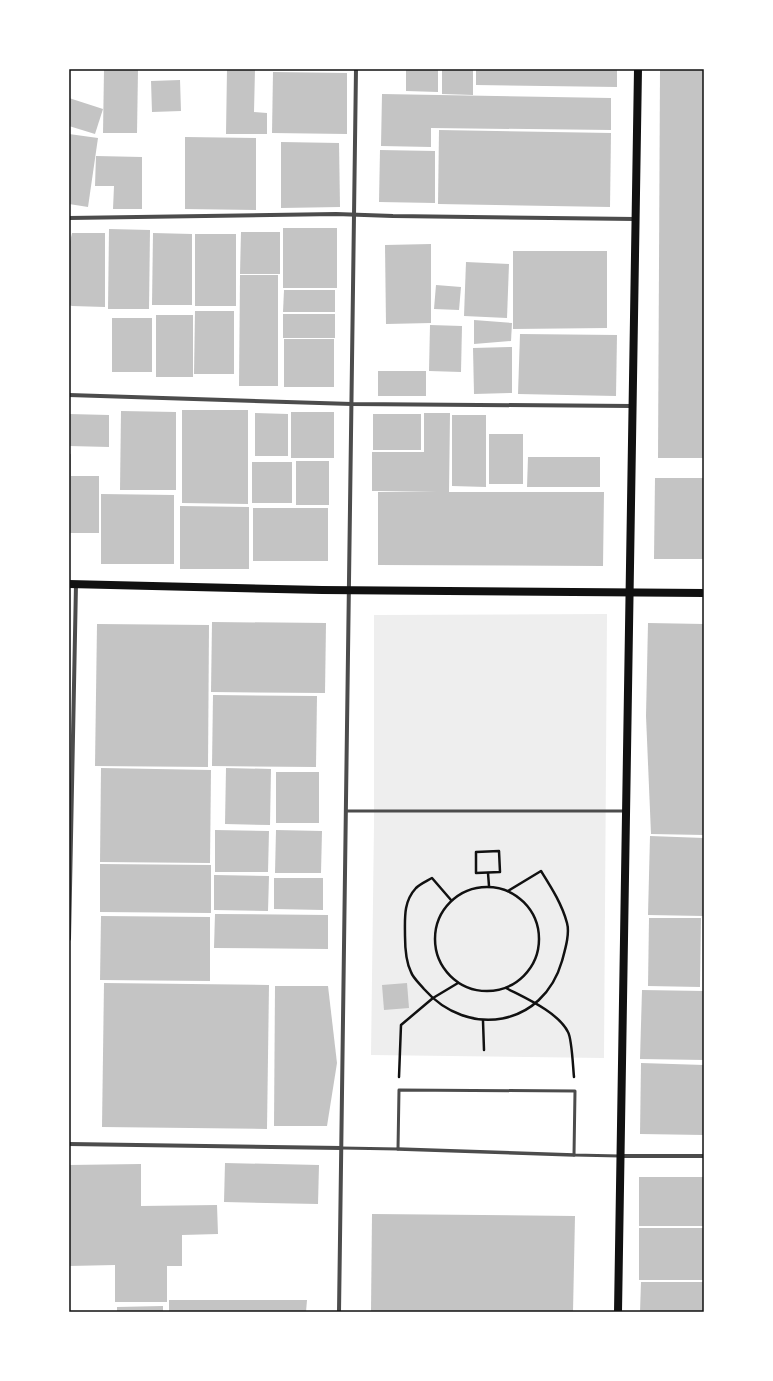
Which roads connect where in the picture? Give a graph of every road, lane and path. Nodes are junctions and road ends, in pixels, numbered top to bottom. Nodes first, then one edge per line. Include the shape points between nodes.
1 (356, 69) edge
2 (638, 69) edge
3 (354, 214) junction
4 (69, 218) edge
5 (635, 219) junction
6 (69, 395) edge
7 (352, 404) junction
8 (632, 406) junction
9 (73, 584) edge
10 (350, 590) junction
11 (630, 593) junction
12 (704, 593) edge
13 (346, 811) junction
14 (626, 811) junction
15 (488, 873) junction
16 (489, 886) junction
17 (508, 891) junction
18 (451, 900) junction
19 (69, 939) edge
20 (458, 983) junction
21 (506, 988) junction
22 (433, 998) junction
23 (536, 1004) junction
24 (483, 1021) junction
25 (484, 1050) dead end
26 (399, 1090) junction
27 (576, 1091) junction
28 (69, 1144) edge
29 (341, 1148) junction
30 (398, 1149) junction
31 (574, 1155) junction
32 (621, 1156) junction
33 (704, 1156) edge
34 (339, 1312) edge
35 (618, 1312) edge

1 - 3 street
2 - 5 main road
3 - 4 street
3 - 5 street
3 - 7 street
5 - 8 main road
6 - 7 street
7 - 8 street
7 - 10 street
8 - 11 main road
9 - 10 main road
9 - 19 street
10 - 11 main road
10 - 13 street
11 - 12 main road
11 - 14 main road
13 - 14 lane
13 - 29 street
14 - 32 main road
15 - 15 path via 500,872 499,851 476,852 476,873
15 - 16 path
16 - 17 path
16 - 18 path via 469,890
17 - 21 path via 525,903 536,920 540,940 535,960 523,977
17 - 23 path via 541,871 555,894 567,924 566,948 557,977
18 - 20 path via 440,915 434,933 436,953 444,970
18 - 22 path via 432,878 416,888 405,909 405,950 411,973
20 - 21 path via 473,990
20 - 22 path
21 - 23 path
22 - 24 path via 456,1014
22 - 26 path via 401,1025
23 - 24 path via 513,1017
23 - 27 path via 569,1032
24 - 25 path
26 - 27 lane
26 - 30 lane
27 - 31 lane
28 - 29 street
29 - 30 lane
29 - 34 street
30 - 31 street
31 - 32 lane
32 - 33 street
32 - 35 main road

